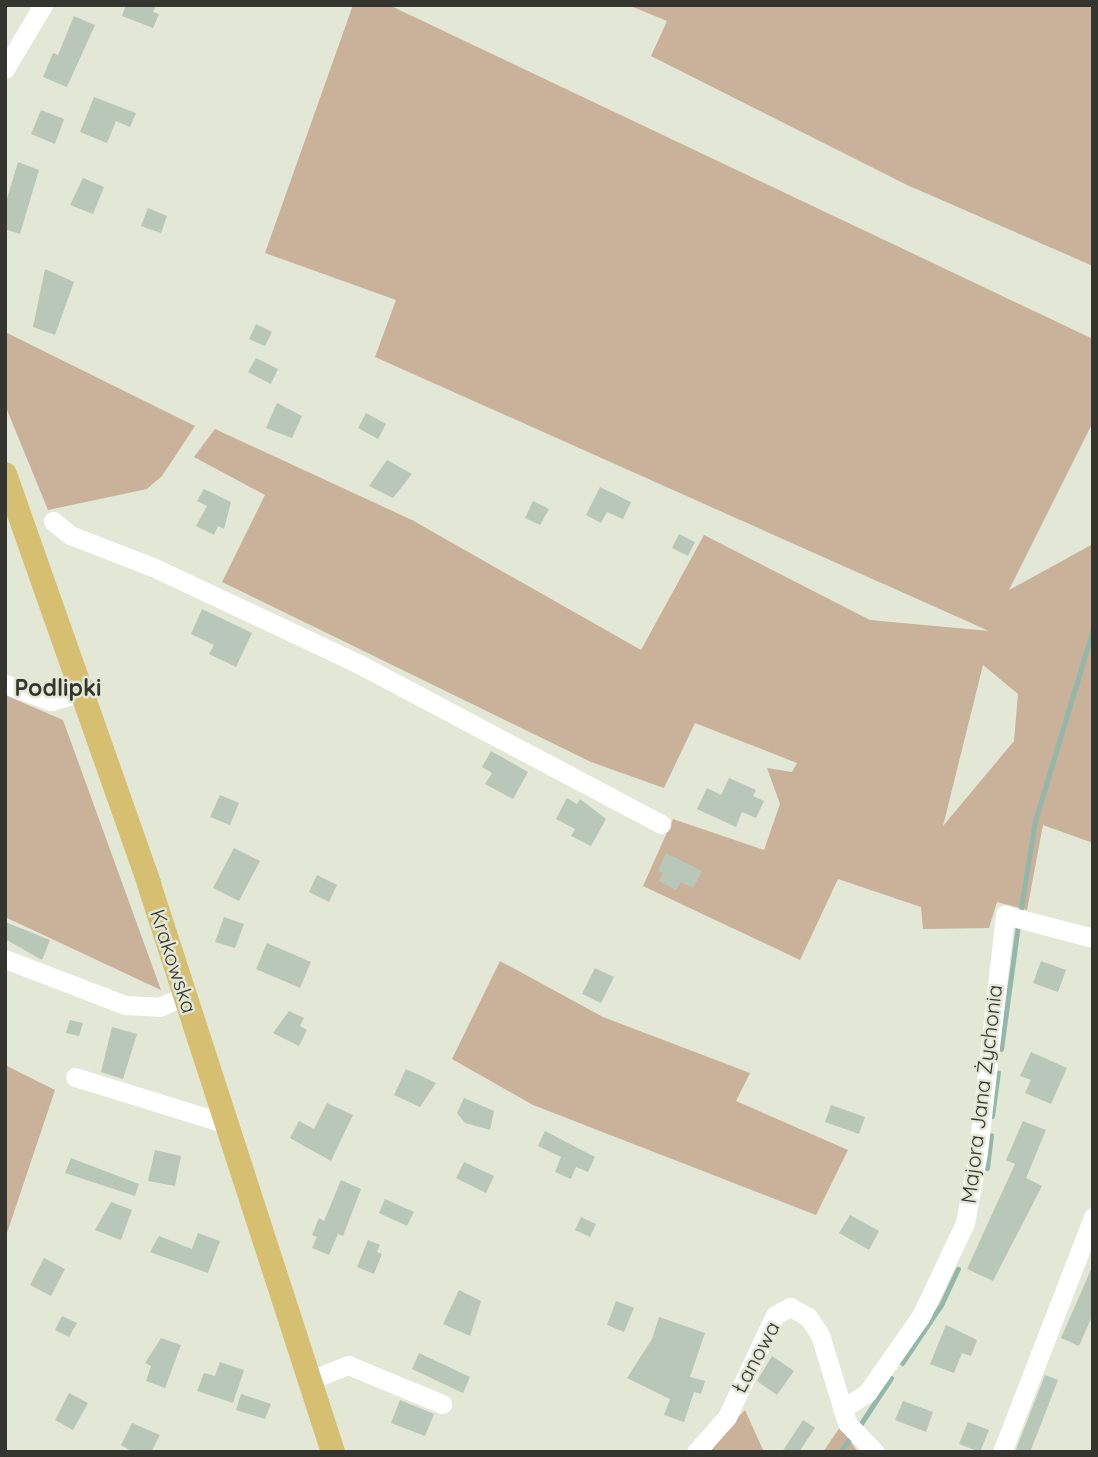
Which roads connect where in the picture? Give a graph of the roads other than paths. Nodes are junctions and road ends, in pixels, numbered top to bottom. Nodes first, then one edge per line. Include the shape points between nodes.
1 (43, 5) edge
2 (5, 69) edge
3 (5, 474) edge
4 (53, 521) dead end
5 (5, 684) edge
6 (83, 692) junction
7 (661, 824) dead end
8 (1093, 938) edge
9 (5, 959) edge
10 (186, 996) junction
11 (75, 1077) dead end
12 (227, 1124) junction
13 (1093, 1217) edge
14 (310, 1380) junction
15 (442, 1404) dead end
16 (842, 1409) junction
17 (333, 1452) edge
18 (696, 1452) edge
19 (875, 1452) edge
20 (1002, 1452) edge

1 - 2 street
3 - 6 main road, Krakowska
4 - 7 street via 70,535 153,566 359,664
5 - 6 street via 51,701
6 - 10 main road, Krakowska
8 - 16 street, Majora Jana Żychonia via 1004,915 978,1152 965,1223 921,1316 867,1393
9 - 10 street via 125,1005 159,1007
10 - 12 main road, Krakowska
11 - 12 street
12 - 14 main road, Krakowska
13 - 20 street
14 - 15 street via 348,1366
14 - 17 main road, Krakowska
16 - 18 street, Łanowa via 820,1335 808,1317 790,1307 775,1315 727,1417
16 - 19 street, Łanowa via 847,1423

